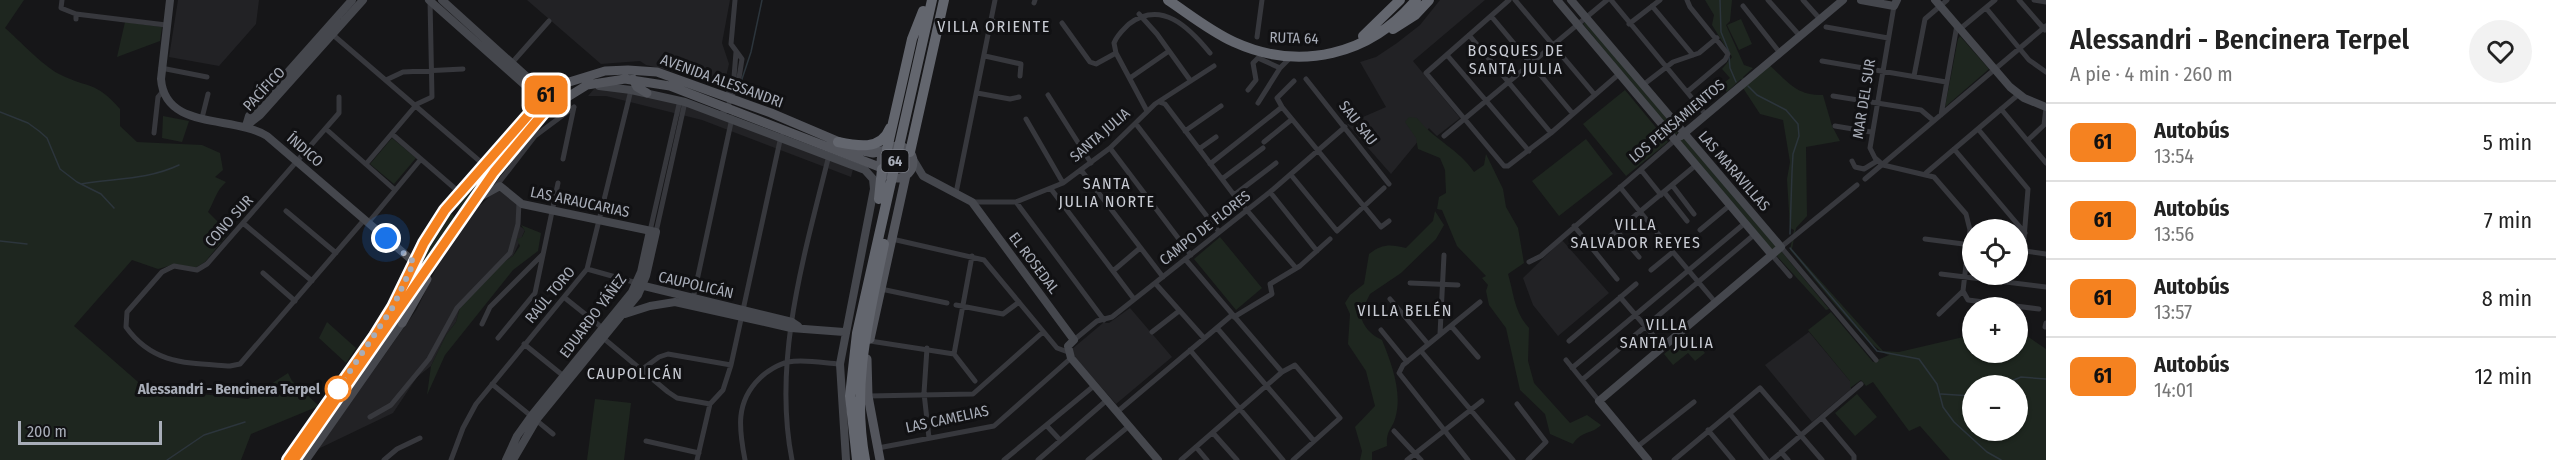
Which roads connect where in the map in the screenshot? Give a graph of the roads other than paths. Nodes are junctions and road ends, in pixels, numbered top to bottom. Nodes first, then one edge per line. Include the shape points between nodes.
1 (62, 0) edge
2 (170, 0) edge
3 (352, 0) edge
4 (363, 0) edge
5 (429, 0) edge
6 (442, 0) edge
7 (735, 0) edge
8 (930, 0) edge
9 (938, 0) edge
10 (944, 0) edge
11 (995, 0) edge
12 (1168, 0) edge
13 (1179, 0) edge
14 (1262, 0) edge
15 (1400, 0) edge
16 (1408, 0) edge
17 (1416, 0) edge
18 (1429, 0) edge
19 (1509, 0) edge
20 (1515, 0) edge
21 (1557, 0) edge
22 (1571, 0) edge
23 (1609, 0) edge
24 (1660, 0) edge
25 (1687, 0) edge
26 (1768, 0) edge
27 (1803, 0) edge
28 (1861, 0) edge
29 (1995, 0) edge
30 (2019, 0) edge
31 (2034, 0) edge
32 (1840, 1) edge
33 (1940, 2) edge
34 (2046, 2) edge
35 (1895, 3) edge
36 (1652, 6) junction
37 (1743, 6) dead end
38 (1986, 8) junction
39 (448, 11) junction
40 (1139, 14) junction
41 (1491, 16) junction
42 (1586, 18) junction
43 (1820, 19) junction
44 (549, 21) dead end
45 (992, 21) junction
46 (1062, 23) dead end
47 (1578, 24) junction
48 (1629, 24) junction
49 (166, 25) junction
50 (1029, 27) dead end
51 (1826, 27) dead end
52 (1958, 27) junction
53 (2045, 28) edge
54 (333, 34) junction
55 (1469, 35) junction
56 (1800, 36) junction
57 (1257, 37) dead end
58 (1368, 37) junction
59 (1717, 38) junction
60 (1888, 38) junction
61 (1554, 46) junction
62 (2020, 49) junction
63 (1169, 51) junction
64 (1116, 53) junction
65 (1210, 53) dead end
66 (1780, 53) junction
67 (1447, 55) junction
68 (1693, 55) junction
69 (985, 56) junction
70 (1292, 56) junction
71 (1822, 61) dead end
72 (1532, 64) junction
73 (509, 66) junction
74 (1214, 66) dead end
75 (1666, 67) junction
76 (1280, 68) junction
77 (161, 69) junction
78 (463, 69) dead end
79 (433, 70) junction
80 (1882, 70) junction
81 (1994, 71) junction
82 (657, 72) junction
83 (2046, 72) edge
84 (1619, 74) junction
85 (1020, 76) dead end
86 (1914, 76) junction
87 (207, 77) dead end
88 (1130, 78) junction
89 (633, 79) junction
90 (1306, 79) dead end
91 (386, 80) junction
92 (1190, 80) junction
93 (1294, 81) dead end
94 (1946, 82) junction
95 (1510, 83) junction
96 (1643, 85) junction
97 (580, 87) junction
98 (631, 90) junction
99 (1248, 90) dead end
100 (163, 91) junction
101 (1687, 92) junction
102 (647, 93) junction
103 (977, 93) junction
104 (208, 94) dead end
105 (547, 94) junction
106 (2019, 94) junction
107 (1048, 95) dead end
108 (1595, 95) junction
109 (1833, 96) dead end
110 (339, 97) dead end
111 (1019, 97) dead end
112 (683, 101) junction
113 (1487, 101) junction
114 (1159, 102) junction
115 (1258, 103) dead end
116 (1876, 103) junction
117 (415, 105) junction
118 (1221, 106) dead end
119 (542, 107) junction
120 (728, 107) junction
121 (1282, 107) junction
122 (2046, 108) edge
123 (2001, 109) junction
124 (1147, 111) junction
125 (896, 114) junction
126 (1573, 114) junction
127 (260, 115) junction
128 (1706, 115) junction
129 (1941, 115) junction
130 (249, 116) junction
131 (202, 118) junction
132 (1026, 119) dead end
133 (1465, 119) junction
134 (1291, 120) junction
135 (1934, 121) junction
136 (230, 123) junction
137 (1136, 124) junction
138 (246, 126) junction
139 (1835, 126) dead end
140 (1345, 128) junction
141 (326, 129) junction
142 (1978, 129) junction
143 (1185, 131) junction
144 (1871, 132) junction
145 (154, 133) dead end
146 (263, 133) junction
147 (1551, 133) junction
148 (1684, 133) junction
149 (392, 134) junction
150 (781, 136) junction
151 (1444, 136) dead end
152 (1216, 137) dead end
153 (1675, 140) junction
154 (2028, 141) junction
155 (838, 142) junction
156 (888, 148) junction
157 (1110, 148) junction
158 (1199, 149) junction
159 (1954, 149) junction
160 (1529, 151) junction
161 (1317, 152) junction
162 (910, 154) junction
163 (830, 155) junction
164 (421, 159) junction
165 (563, 159) dead end
166 (1852, 161) dead end
167 (1877, 161) junction
168 (297, 162) junction
169 (1090, 163) junction
170 (1276, 163) dead end
171 (2046, 163) edge
172 (366, 164) junction
173 (483, 164) junction
174 (1210, 164) junction
175 (1696, 165) junction
176 (1883, 165) junction
177 (883, 170) junction
178 (1081, 170) junction
179 (1641, 170) junction
180 (1926, 174) junction
181 (1291, 175) junction
182 (904, 176) junction
183 (923, 176) junction
184 (1222, 179) junction
185 (1865, 179) dead end
186 (558, 183) dead end
187 (1063, 183) junction
188 (1857, 184) dead end
189 (497, 185) junction
190 (1672, 185) junction
191 (1620, 188) junction
192 (1051, 189) junction
193 (395, 190) junction
194 (1270, 192) junction
195 (956, 193) junction
196 (1663, 194) junction
197 (456, 195) junction
198 (1233, 195) junction
199 (1016, 201) junction
200 (474, 202) junction
201 (519, 202) junction
202 (972, 202) junction
203 (1730, 205) junction
204 (1364, 208) junction
205 (552, 210) junction
206 (1246, 210) junction
207 (286, 211) dead end
208 (468, 211) junction
209 (1640, 212) junction
210 (1694, 214) dead end
211 (1968, 219) edge
212 (2013, 219) edge
213 (2027, 219) edge
214 (366, 221) junction
215 (600, 221) junction
216 (1389, 221) dead end
217 (1686, 221) dead end
218 (243, 223) junction
219 (1745, 223) junction
220 (1574, 226) junction
221 (1700, 230) dead end
222 (1617, 231) junction
223 (653, 232) junction
224 (1219, 232) junction
225 (1755, 234) junction
226 (892, 239) junction
227 (1330, 239) dead end
228 (1925, 240) dead end
229 (1664, 241) dead end
230 (1962, 244) edge
231 (1140, 248) junction
232 (1781, 248) junction
233 (1595, 249) junction
234 (1317, 251) junction
235 (2028, 252) edge
236 (336, 253) junction
237 (543, 254) junction
238 (2046, 254) edge
239 (1191, 255) junction
240 (1444, 255) dead end
241 (1772, 255) junction
242 (972, 256) junction
243 (1639, 257) dead end
244 (1185, 259) junction
245 (414, 262) junction
246 (1529, 262) dead end
247 (429, 268) junction
248 (1296, 268) junction
249 (587, 269) junction
250 (1652, 270) dead end
251 (1688, 270) junction
252 (1113, 271) junction
253 (263, 273) dead end
254 (1941, 274) dead end
255 (1790, 276) dead end
256 (1163, 277) junction
257 (1962, 277) edge
258 (1617, 279) dead end
259 (406, 280) junction
260 (312, 281) junction
261 (1698, 282) junction
262 (1155, 283) junction
263 (1410, 283) dead end
264 (1636, 284) dead end
265 (640, 285) junction
266 (1443, 285) junction
267 (1458, 285) dead end
268 (1964, 285) edge
269 (2028, 285) edge
270 (2046, 287) edge
271 (881, 289) junction
272 (1963, 291) junction
273 (1620, 297) junction
274 (565, 298) junction
275 (1134, 299) junction
276 (1390, 299) dead end
277 (295, 300) junction
278 (692, 301) junction
279 (1019, 302) junction
280 (1480, 302) dead end
281 (405, 303) junction
282 (947, 303) dead end
283 (1716, 303) junction
284 (956, 304) dead end
285 (963, 306) junction
286 (2039, 309) dead end
287 (1179, 310) junction
288 (742, 312) junction
289 (1939, 314) dead end
290 (624, 315) junction
291 (1635, 315) junction
292 (1233, 316) junction
293 (1104, 320) junction
294 (402, 323) junction
295 (482, 324) dead end
296 (794, 326) junction
297 (1646, 326) junction
298 (1452, 327) junction
299 (858, 328) junction
300 (1217, 328) junction
301 (1381, 330) dead end
302 (844, 332) junction
303 (1043, 332) junction
304 (1152, 332) dead end
305 (604, 334) junction
306 (1440, 334) junction
307 (498, 338) dead end
308 (1204, 338) junction
309 (1074, 339) junction
310 (870, 341) junction
311 (1569, 341) dead end
312 (524, 344) junction
313 (1428, 344) junction
314 (927, 348) junction
315 (1664, 348) junction
316 (1190, 350) junction
317 (1422, 351) junction
318 (954, 354) junction
319 (1069, 355) junction
320 (1478, 357) dead end
321 (1566, 360) dead end
322 (1875, 360) dead end
323 (787, 362) junction
324 (1407, 362) junction
325 (840, 364) junction
326 (731, 365) junction
327 (1572, 368) junction
328 (641, 370) junction
329 (1282, 372) junction
330 (567, 378) junction
331 (1582, 380) junction
332 (975, 381) dead end
333 (492, 384) junction
334 (1861, 384) dead end
335 (1095, 385) junction
336 (1266, 386) junction
337 (924, 393) junction
338 (868, 396) junction
339 (1107, 400) junction
340 (1482, 401) dead end
341 (1599, 401) junction
342 (1694, 402) dead end
343 (1517, 404) dead end
344 (710, 405) junction
345 (1471, 408) junction
346 (1239, 409) junction
347 (1118, 412) junction
348 (843, 413) junction
349 (1730, 414) junction
350 (370, 417) dead end
351 (534, 417) junction
352 (1821, 418) junction
353 (1047, 426) junction
354 (1129, 426) junction
355 (1443, 430) junction
356 (1708, 430) junction
357 (1394, 431) dead end
358 (1213, 433) junction
359 (553, 434) dead end
360 (1801, 436) junction
361 (420, 438) dead end
362 (929, 438) junction
363 (1060, 440) junction
364 (646, 441) dead end
365 (1314, 441) junction
366 (1196, 447) junction
367 (1637, 447) junction
368 (878, 448) junction
369 (1781, 452) junction
370 (699, 453) junction
371 (1415, 453) junction
372 (1156, 457) edge
373 (452, 459) edge
374 (288, 460) edge
375 (294, 460) edge
376 (306, 460) edge
377 (384, 460) edge
378 (460, 460) edge
379 (506, 460) edge
380 (513, 460) edge
381 (697, 460) edge
382 (745, 460) edge
383 (792, 460) edge
384 (846, 460) edge
385 (857, 460) edge
386 (865, 460) edge
387 (880, 460) edge
388 (1004, 460) edge
389 (1038, 460) edge
390 (1088, 460) edge
391 (1146, 460) edge
392 (1181, 460) edge
393 (1207, 460) edge
394 (1237, 460) edge
395 (1283, 460) edge
396 (1293, 460) edge
397 (1407, 460) edge
398 (1421, 460) edge
399 (1468, 460) edge
400 (1513, 460) edge
401 (1528, 460) edge
402 (1648, 460) edge
403 (1674, 460) edge
404 (1733, 460) edge
405 (1767, 460) edge
406 (1772, 460) edge
407 (1788, 460) edge
408 (1822, 460) edge
409 (1854, 460) edge

1 - 49 street via 61,8 76,17
2 - 49 street
3 - 130 street, PACÍFICO
4 - 54 street, PACÍFICO
5 - 39 street
5 - 79 street
6 - 39 street
7 - 120 street via 731,44 742,59
8 - 125 highway via 912,39
8 - 299 highway, 64
9 - 386 highway, 64 via 863,345 858,406
10 - 162 highway
11 - 45 street
12 - 70 highway, RUTA 64 via 1234,42
13 - 58 highway, RUTA 64 via 1229,34 1269,48 1318,50
14 - 57 street
15 - 58 highway
16 - 58 highway, RUTA 64
17 - 58 highway, RUTA 64 via 1392,25
18 - 58 highway via 1400,26
19 - 41 street
20 - 61 street
21 - 47 street, LAS MARAVILLAS
22 - 42 street, LAS MARAVILLAS
23 - 42 street
23 - 48 street
24 - 36 street
25 - 59 street
26 - 56 street
27 - 43 street
28 - 35 street
29 - 38 street
30 - 53 street
31 - 34 street
32 - 43 street, LOS PENSAMIENTOS
33 - 52 street
33 - 86 street via 1924,22
35 - 60 street, MAR DEL SUR
36 - 48 street
36 - 68 street
37 - 66 street
38 - 52 street
38 - 62 street
39 - 73 street
40 - 63 street
40 - 64 street via 1117,37
40 - 65 street via 1153,9 1172,16 1185,24
41 - 55 street
41 - 72 street
42 - 47 street
42 - 96 street, LAS MARAVILLAS
43 - 56 street, LOS PENSAMIENTOS
44 - 73 street
45 - 50 street
45 - 69 street
46 - 64 street via 1090,62 1096,64
47 - 61 street
47 - 84 street, LAS MARAVILLAS
48 - 75 street
49 - 77 street
51 - 60 street
52 - 81 street
52 - 94 street
53 - 62 street
54 - 91 street
54 - 127 street, PACÍFICO
55 - 67 street
55 - 95 street
56 - 66 street, LOS PENSAMIENTOS
58 - 70 highway, RUTA 64 via 1334,53
59 - 68 street
59 - 101 street via 1727,57
60 - 80 street, MAR DEL SUR
61 - 72 street
61 - 108 street
62 - 81 street
62 - 83 street
63 - 88 street
63 - 92 street
64 - 88 street
66 - 128 street, LOS PENSAMIENTOS
67 - 113 street
67 - 133 street via 1426,73
68 - 75 street
69 - 85 street via 1022,66
69 - 103 street
70 - 76 street
71 - 80 street
72 - 95 street
72 - 126 street
73 - 105 street
73 - 119 street
74 - 92 street, SANTA JULIA
75 - 96 street
75 - 101 street
76 - 99 street via 1258,58 1253,63 1256,80
76 - 115 street
77 - 87 street
77 - 100 street
78 - 79 street
79 - 91 street via 403,72
79 - 117 street via 432,98
80 - 86 street
80 - 116 street, MAR DEL SUR
81 - 106 street
81 - 129 street
82 - 89 main road via 639,72
82 - 105 main road, AVENIDA ALESSANDRI via 628,69 593,74
82 - 120 main road, AVENIDA ALESSANDRI
84 - 108 street
84 - 153 street, LAS MARAVILLAS
86 - 94 street
88 - 124 street
89 - 97 main road, AVENIDA ALESSANDRI
89 - 102 main road via 635,86
89 - 120 main road, AVENIDA ALESSANDRI via 670,86
90 - 140 street, SAU SAU
91 - 117 street
92 - 114 street, SANTA JULIA
93 - 121 street via 1277,98
94 - 129 street
95 - 113 street
95 - 147 street
96 - 148 street, LAS MARAVILLAS
97 - 98 street, AVENIDA ALESSANDRI
97 - 119 main road, AVENIDA ALESSANDRI
98 - 102 street, AVENIDA ALESSANDRI
98 - 215 street, RAÚL TORO
100 - 131 street, ÍNDICO via 177,110
100 - 145 street via 158,97
101 - 128 street
102 - 112 street, AVENIDA ALESSANDRI
103 - 111 street
103 - 195 street
104 - 131 street
105 - 119 main road, AVENIDA ALESSANDRI
106 - 122 street
106 - 123 street
107 - 169 street
108 - 126 street
109 - 116 street
110 - 141 street, CONO SUR via 339,113
112 - 120 street, AVENIDA ALESSANDRI
112 - 223 street, EDUARDO YÁÑEZ
113 - 133 street
113 - 160 street
114 - 124 street, SANTA JULIA
114 - 143 street via 1166,104
116 - 135 street via 1923,111
116 - 144 street, MAR DEL SUR
117 - 149 street
117 - 173 street
118 - 143 street
119 - 173 main road, AVENIDA ALESSANDRI
119 - 200 main road, AVENIDA ALESSANDRI
120 - 150 street, AVENIDA ALESSANDRI
120 - 155 main road, AVENIDA ALESSANDRI
120 - 177 main road, AVENIDA ALESSANDRI
120 - 278 street
121 - 134 street
121 - 174 street
122 - 154 street via 2044,125
123 - 142 street
123 - 154 street
124 - 137 street, SANTA JULIA
125 - 155 highway via 888,134 876,143 859,147
125 - 156 highway
126 - 147 street
127 - 138 street, PACÍFICO
127 - 146 street
128 - 148 street, LOS PENSAMIENTOS
129 - 135 street
130 - 136 street
130 - 138 street, PACÍFICO
131 - 136 street, ÍNDICO
132 - 187 street
133 - 151 street
133 - 160 street via 1506,167
134 - 161 street
134 - 184 street
135 - 176 street
136 - 138 street, ÍNDICO
137 - 157 street, SANTA JULIA
137 - 224 street
138 - 146 street, ÍNDICO
139 - 144 street
140 - 161 street, CAMPO DE FLORES
140 - 204 street, SAU SAU via 1386,186
141 - 168 street, CONO SUR
141 - 172 street
142 - 159 street
142 - 213 street via 2027,187
143 - 158 street
144 - 167 street, MAR DEL SUR via 1870,148
146 - 168 street, ÍNDICO
147 - 160 street
148 - 153 street, LOS PENSAMIENTOS
148 - 232 street, LAS MARAVILLAS
149 - 164 street
149 - 172 street
150 - 163 street, AVENIDA ALESSANDRI
150 - 288 street
152 - 158 street
153 - 175 street, LAS MARAVILLAS
153 - 179 street, LOS PENSAMIENTOS
154 - 171 street
155 - 156 main road, AVENIDA ALESSANDRI via 867,152
156 - 162 main road, AVENIDA ALESSANDRI
156 - 177 main road via 881,158
157 - 169 street, SANTA JULIA
157 - 239 street
158 - 174 street
159 - 180 street
159 - 212 street
161 - 181 street, CAMPO DE FLORES
161 - 204 street
162 - 182 main road
162 - 183 street
163 - 296 street
163 - 302 street, AVENIDA ALESSANDRI via 865,170 874,182
164 - 193 street
164 - 197 street
165 - 189 street via 574,107 541,131
166 - 167 street via 1855,167 1864,169
167 - 176 street
168 - 214 street, ÍNDICO
168 - 218 street, CONO SUR
169 - 178 street, SANTA JULIA
170 - 198 street
172 - 193 street
173 - 197 main road, AVENIDA ALESSANDRI
174 - 184 street
175 - 190 street
175 - 203 street, LAS MARAVILLAS
176 - 180 street
176 - 185 street
177 - 182 main road, AVENIDA ALESSANDRI
177 - 299 highway
178 - 187 street, SANTA JULIA
178 - 231 street
179 - 191 street, LOS PENSAMIENTOS
179 - 196 street
180 - 211 street via 1937,180
181 - 194 street, CAMPO DE FLORES
181 - 204 street via 1337,231
182 - 183 street
182 - 226 main road
183 - 195 street
184 - 198 street
186 - 205 street
187 - 192 street, SANTA JULIA
188 - 232 street
189 - 200 street
189 - 201 street, LAS ARAUCARIAS
190 - 196 street
190 - 210 street
191 - 209 street
191 - 220 street, LOS PENSAMIENTOS
192 - 199 street, SANTA JULIA
192 - 252 street
193 - 214 street
194 - 206 street, CAMPO DE FLORES
194 - 234 street
195 - 202 street
196 - 209 street
196 - 217 street
197 - 208 main road via 451,204 455,212
197 - 245 main road, AVENIDA ALESSANDRI
198 - 206 street
199 - 202 street, SANTA JULIA
199 - 293 street
200 - 208 main road, AVENIDA ALESSANDRI
201 - 205 street, LAS ARAUCARIAS
201 - 350 street via 510,253 457,308 429,359 391,405
202 - 309 street, EL ROSEDAL
203 - 219 street, LAS MARAVILLAS
203 - 221 street
204 - 216 street via 1382,227
205 - 215 street, LAS ARAUCARIAS
205 - 237 street
206 - 224 street, CAMPO DE FLORES
206 - 248 street
207 - 236 street
208 - 247 main road, AVENIDA ALESSANDRI
209 - 222 street
209 - 229 street
214 - 236 street
214 - 245 street, ÍNDICO
215 - 223 street, LAS ARAUCARIAS
215 - 249 street, RAÚL TORO
218 - 260 street
218 - 277 street, CONO SUR via 203,268 193,271 174,267 162,272 126,314 124,322 129,331 168,361 233,366 244,360
219 - 225 street, LAS MARAVILLAS
219 - 251 street
220 - 233 street
220 - 246 street, LOS PENSAMIENTOS via 1542,256
222 - 233 street
222 - 243 street
223 - 265 street, EDUARDO YÁÑEZ
224 - 239 street, CAMPO DE FLORES
225 - 241 street, LAS MARAVILLAS
225 - 261 street
226 - 242 street
226 - 271 main road
227 - 234 street
228 - 230 street
231 - 252 street
231 - 256 street
232 - 241 street
232 - 322 street, LAS MARAVILLAS
233 - 258 street
234 - 248 street
235 - 238 street
236 - 260 street
237 - 295 street via 490,307
237 - 307 street via 535,293
239 - 244 street, CAMPO DE FLORES
240 - 266 street
241 - 255 street, LAS MARAVILLAS
241 - 283 street
242 - 279 street via 989,264
242 - 285 street
244 - 256 street, CAMPO DE FLORES
244 - 292 street
245 - 259 main road, AVENIDA ALESSANDRI
247 - 281 main road, AVENIDA ALESSANDRI
247 - 294 main road via 426,282
248 - 292 street via 1270,284 1272,294
249 - 265 street, CAUPOLICÁN
249 - 274 street, RAÚL TORO
250 - 251 street via 1673,252
251 - 261 street
251 - 291 street
252 - 275 street
253 - 277 street
254 - 257 street
256 - 262 street, CAMPO DE FLORES
259 - 281 main road
259 - 374 main road, AVENIDA ALESSANDRI via 375,336
260 - 277 street
261 - 283 street
261 - 297 street
262 - 275 street, CAMPO DE FLORES
262 - 287 street
263 - 266 street
264 - 273 street
265 - 278 street, CAUPOLICÁN
265 - 290 street, EDUARDO YÁÑEZ
265 - 305 street, EDUARDO YÁÑEZ
266 - 267 street
266 - 306 street
268 - 272 street
269 - 270 street
271 - 282 street
271 - 310 main road
272 - 286 street via 1968,300
272 - 289 street
273 - 291 street
273 - 311 street
274 - 305 street
274 - 312 street, RAÚL TORO
275 - 293 street, CAMPO DE FLORES
276 - 313 street
278 - 288 street, CAUPOLICÁN
278 - 290 street, CAUPOLICÁN via 663,303
279 - 285 street via 1003,314
279 - 303 street
280 - 298 street
281 - 294 main road
281 - 375 main road, AVENIDA ALESSANDRI
283 - 315 street
284 - 285 street
285 - 318 street
287 - 304 street
287 - 308 street
288 - 296 street, CAUPOLICÁN
288 - 326 street
290 - 305 street, EDUARDO YÁÑEZ
291 - 297 street
291 - 327 street
292 - 300 street
292 - 329 street
293 - 309 street, CAMPO DE FLORES
294 - 376 street
296 - 302 street, CAUPOLICÁN
296 - 323 street
297 - 315 street
297 - 331 street
298 - 306 street
298 - 320 street
299 - 348 highway via 847,371
299 - 385 highway, 64 via 850,396
300 - 308 street
300 - 336 street
301 - 324 street
302 - 325 street, AVENIDA ALESSANDRI
303 - 319 street
303 - 337 street via 973,394
305 - 328 street
305 - 330 street, EDUARDO YÁÑEZ
306 - 313 street
308 - 316 street
309 - 319 street, LAS CAMELIAS
310 - 314 street
310 - 338 main road
312 - 330 street
312 - 333 street, RAÚL TORO
313 - 317 street
314 - 318 street
314 - 337 street
315 - 341 street
316 - 346 street
316 - 347 street
317 - 324 street
317 - 345 street
318 - 332 street
319 - 335 street
319 - 362 street, LAS CAMELIAS via 994,426
321 - 327 street
323 - 325 street
323 - 382 street via 764,375 742,402
323 - 383 street via 785,401
324 - 355 street via 1399,376
325 - 348 street, AVENIDA ALESSANDRI
326 - 328 street via 668,354
326 - 344 street via 723,390
327 - 331 street
328 - 344 street via 677,398
329 - 336 street
329 - 365 street via 1295,365 1340,418
330 - 351 street, EDUARDO YÁÑEZ
331 - 341 street
333 - 351 street
333 - 373 street, RAÚL TORO via 469,415
334 - 352 street
335 - 339 street
335 - 353 street
336 - 346 street
336 - 365 street
337 - 338 street
337 - 362 street
338 - 368 main road
339 - 347 street
339 - 363 street
340 - 345 street
341 - 367 street
342 - 367 street
343 - 401 street via 1546,442
344 - 370 street
345 - 355 street
345 - 400 street
346 - 358 street
346 - 395 street
347 - 354 street
348 - 384 street, AVENIDA ALESSANDRI
349 - 356 street
349 - 360 street via 1760,388
349 - 405 street
351 - 359 street
351 - 379 street, EDUARDO YÁÑEZ via 517,436
351 - 380 street, EDUARDO YÁÑEZ
352 - 360 street
352 - 409 street
353 - 363 street
353 - 388 street
354 - 372 street
354 - 390 street
355 - 371 street
355 - 399 street
356 - 403 street
356 - 404 street
357 - 371 street
358 - 366 street
358 - 394 street
360 - 369 street
360 - 408 street
361 - 377 street
362 - 368 street, LAS CAMELIAS
363 - 389 street
364 - 370 street
365 - 396 street
366 - 392 street
366 - 393 street
367 - 402 street
368 - 387 main road
369 - 406 street
369 - 407 street
370 - 381 street
371 - 397 street
371 - 398 street
372 - 391 street
373 - 378 street

